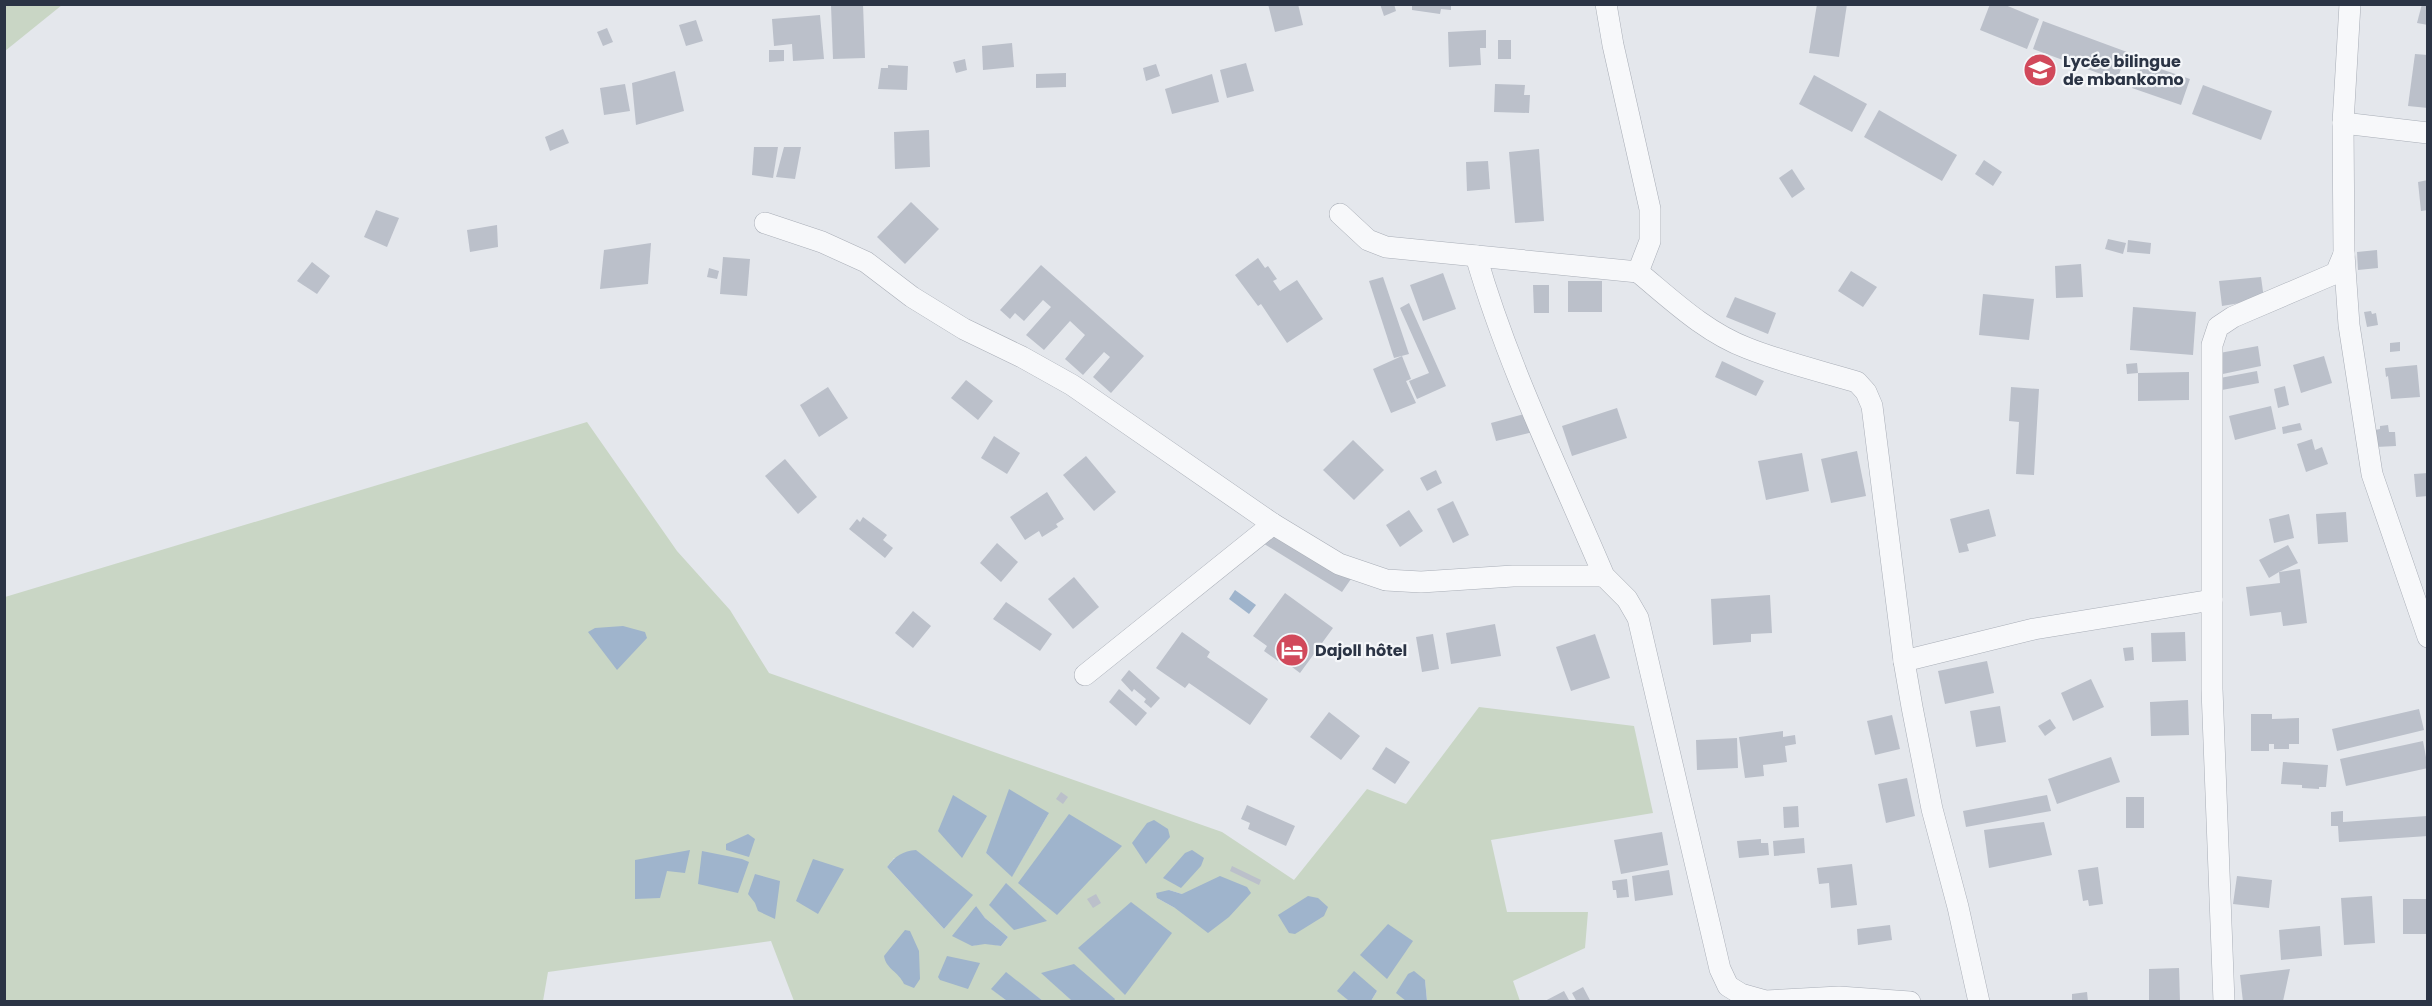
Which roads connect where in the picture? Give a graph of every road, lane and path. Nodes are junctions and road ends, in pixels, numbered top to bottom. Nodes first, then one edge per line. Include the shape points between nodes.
1 (1606, 4) edge
2 (2350, 4) edge
3 (2343, 123) junction
4 (2427, 133) edge
5 (1340, 214) dead end
6 (765, 223) dead end
7 (2344, 254) junction
8 (1476, 256) junction
9 (1638, 272) junction
10 (1273, 524) junction
11 (1604, 576) junction
12 (2212, 600) junction
13 (2427, 637) edge
14 (1904, 661) junction
15 (1085, 675) dead end
16 (1766, 1001) edge
17 (1910, 1002) edge
18 (1979, 1002) edge
19 (2224, 1002) edge

1 - 9 street via 1650,209 1650,241
2 - 3 street
3 - 4 street
3 - 7 street
5 - 8 street via 1368,240 1386,247
6 - 10 street via 866,262 964,329 1072,385
7 - 12 street via 2336,273 2218,327 2212,345
7 - 13 street via 2349,325 2372,474
8 - 9 street
8 - 11 street via 1517,374
9 - 14 street via 1720,335 1746,348 1857,382 1866,392 1872,406
10 - 11 street via 1339,564 1386,580
10 - 15 street
11 - 16 street via 1627,599 1638,618 1719,969 1728,986
12 - 14 street via 2034,629
12 - 19 street
14 - 18 street via 1932,810
16 - 17 street via 1839,997

